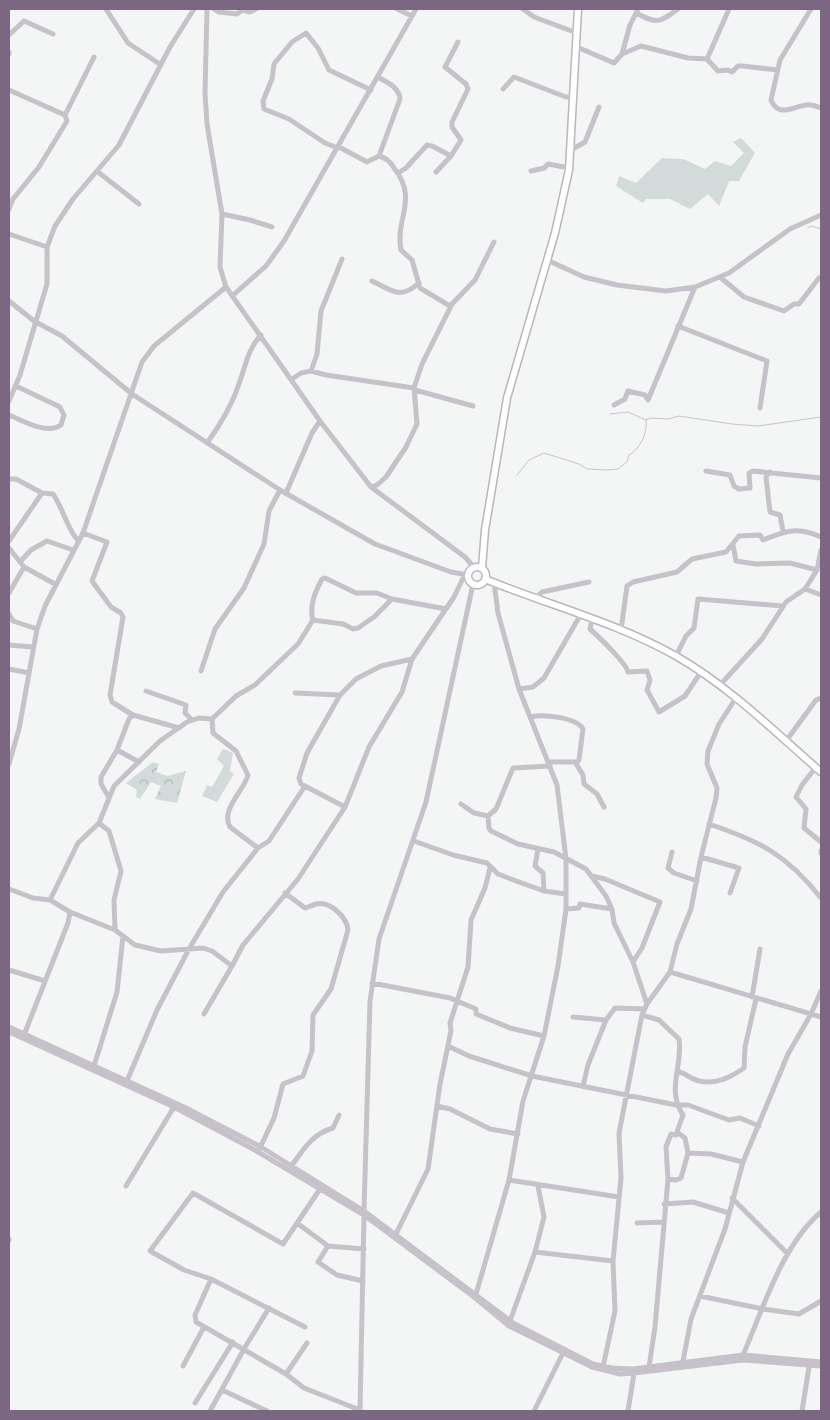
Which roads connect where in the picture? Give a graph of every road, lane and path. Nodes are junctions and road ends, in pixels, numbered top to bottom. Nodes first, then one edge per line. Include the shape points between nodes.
1 (106, 9) edge
2 (194, 9) edge
3 (207, 9) edge
4 (214, 9) edge
5 (256, 9) edge
6 (397, 9) edge
7 (416, 9) edge
8 (523, 9) edge
9 (578, 9) edge
10 (678, 9) edge
11 (730, 9) edge
12 (810, 9) edge
13 (637, 11) edge
14 (412, 16) junction
15 (578, 33) junction
16 (53, 34) dead end
17 (9, 35) edge
18 (458, 42) dead end
19 (577, 47) junction
20 (622, 54) junction
21 (94, 57) dead end
22 (707, 59) junction
23 (161, 65) junction
24 (778, 70) junction
25 (378, 77) junction
26 (503, 89) dead end
27 (9, 90) edge
28 (370, 90) junction
29 (574, 97) junction
30 (599, 107) dead end
31 (821, 108) edge
32 (65, 115) junction
33 (338, 148) junction
34 (571, 150) junction
35 (379, 156) junction
36 (451, 156) junction
37 (569, 168) junction
38 (531, 171) dead end
39 (98, 172) junction
40 (398, 172) junction
41 (436, 172) dead end
42 (139, 204) dead end
43 (9, 209) edge
44 (222, 214) junction
45 (821, 215) edge
46 (272, 227) dead end
47 (9, 234) edge
48 (494, 242) dead end
49 (47, 247) junction
50 (342, 259) dead end
51 (547, 260) junction
52 (720, 277) junction
53 (819, 278) dead end
54 (372, 281) dead end
55 (419, 283) junction
56 (226, 287) junction
57 (695, 287) junction
58 (232, 296) junction
59 (9, 301) edge
60 (450, 306) junction
61 (34, 321) junction
62 (678, 326) junction
63 (260, 335) junction
64 (311, 371) junction
65 (292, 379) junction
66 (16, 386) junction
67 (415, 389) junction
68 (132, 394) junction
69 (9, 401) edge
70 (614, 405) dead end
71 (473, 406) dead end
72 (760, 408) dead end
73 (9, 415) edge
74 (320, 421) junction
75 (207, 443) junction
76 (706, 471) dead end
77 (770, 472) junction
78 (821, 478) edge
79 (9, 479) edge
80 (371, 487) junction
81 (283, 491) junction
82 (42, 492) junction
83 (783, 531) junction
84 (83, 532) junction
85 (821, 537) edge
86 (78, 540) junction
87 (9, 541) edge
88 (733, 546) junction
89 (9, 548) edge
90 (73, 550) junction
91 (821, 550) edge
92 (20, 562) junction
93 (24, 567) junction
94 (477, 568) junction
95 (817, 570) junction
96 (466, 574) junction
97 (485, 579) junction
98 (494, 582) junction
99 (589, 582) dead end
100 (55, 584) junction
101 (473, 584) junction
102 (805, 590) junction
103 (9, 593) edge
104 (821, 595) edge
105 (536, 598) junction
106 (392, 599) junction
107 (783, 606) junction
108 (446, 609) junction
109 (9, 614) edge
110 (581, 614) junction
111 (592, 619) junction
112 (313, 620) junction
113 (38, 629) junction
114 (621, 630) junction
115 (9, 645) edge
116 (33, 647) junction
117 (676, 656) junction
118 (412, 659) junction
119 (9, 669) edge
120 (201, 671) dead end
121 (701, 672) junction
122 (29, 673) junction
123 (720, 685) junction
124 (519, 689) junction
125 (146, 691) dead end
126 (295, 692) dead end
127 (340, 695) junction
128 (736, 698) junction
129 (821, 698) edge
130 (133, 716) junction
131 (530, 717) junction
132 (212, 719) junction
133 (192, 720) junction
134 (178, 728) junction
135 (786, 741) junction
136 (118, 750) junction
137 (139, 762) junction
138 (575, 762) junction
139 (9, 764) edge
140 (550, 764) junction
141 (818, 770) edge
142 (305, 786) junction
143 (108, 796) junction
144 (462, 804) dead end
145 (345, 807) junction
146 (604, 807) dead end
147 (488, 816) junction
148 (99, 823) junction
149 (709, 824) junction
150 (414, 841) junction
151 (821, 842) edge
152 (258, 848) junction
153 (538, 849) junction
154 (672, 852) dead end
155 (701, 857) junction
156 (566, 859) junction
157 (490, 868) junction
158 (592, 876) junction
159 (697, 881) junction
160 (9, 889) edge
161 (544, 891) junction
162 (285, 892) junction
163 (730, 893) dead end
164 (566, 894) junction
165 (821, 898) edge
166 (50, 900) junction
167 (566, 909) junction
168 (612, 909) junction
169 (70, 912) junction
170 (116, 930) junction
171 (123, 936) junction
172 (189, 949) junction
173 (760, 949) dead end
174 (633, 962) junction
175 (232, 966) junction
176 (9, 970) edge
177 (670, 972) junction
178 (45, 982) junction
179 (372, 983) junction
180 (821, 991) edge
181 (754, 998) junction
182 (457, 1001) junction
183 (646, 1006) junction
184 (204, 1014) dead end
185 (812, 1014) junction
186 (642, 1016) junction
187 (572, 1017) dead end
188 (821, 1017) edge
189 (606, 1020) junction
190 (9, 1027) edge
191 (9, 1032) edge
192 (23, 1035) junction
193 (544, 1036) junction
194 (448, 1046) junction
195 (94, 1066) junction
196 (677, 1071) junction
197 (532, 1076) junction
198 (127, 1082) junction
199 (583, 1086) junction
200 (626, 1095) junction
201 (676, 1105) junction
202 (437, 1106) junction
203 (174, 1108) junction
204 (338, 1115) dead end
205 (759, 1126) junction
206 (677, 1132) junction
207 (518, 1134) junction
208 (259, 1149) junction
209 (688, 1153) junction
210 (743, 1162) junction
211 (292, 1165) junction
212 (668, 1179) junction
213 (509, 1180) junction
214 (126, 1186) dead end
215 (538, 1186) junction
216 (320, 1189) junction
217 (619, 1197) junction
218 (732, 1198) junction
219 (664, 1204) junction
220 (821, 1212) edge
221 (364, 1213) junction
222 (729, 1213) junction
223 (664, 1222) junction
224 (296, 1223) junction
225 (637, 1223) dead end
226 (396, 1234) junction
227 (328, 1246) junction
228 (364, 1249) junction
229 (535, 1252) junction
230 (788, 1254) junction
231 (613, 1261) junction
232 (211, 1279) junction
233 (364, 1281) junction
234 (458, 1283) junction
235 (476, 1294) junction
236 (700, 1296) junction
237 (821, 1301) edge
238 (269, 1308) junction
239 (762, 1309) junction
240 (510, 1321) junction
241 (204, 1327) junction
242 (305, 1327) dead end
243 (233, 1342) junction
244 (307, 1343) dead end
245 (553, 1346) junction
246 (244, 1349) junction
247 (563, 1354) junction
248 (743, 1355) junction
249 (683, 1361) junction
250 (698, 1362) junction
251 (821, 1362) edge
252 (183, 1366) dead end
253 (821, 1366) edge
254 (604, 1367) junction
255 (650, 1367) junction
256 (809, 1367) junction
257 (634, 1373) junction
258 (286, 1374) junction
259 (222, 1390) junction
260 (195, 1403) dead end
261 (360, 1410) edge
262 (210, 1411) edge
263 (266, 1411) edge
264 (534, 1411) edge
265 (628, 1411) edge
266 (802, 1411) edge

1 - 23 street via 128,43
2 - 23 street
3 - 44 street via 206,116
4 - 5 street via 237,14 242,10 250,12
6 - 14 street
7 - 14 street
8 - 15 street via 534,17
9 - 15 main road
10 - 13 street via 656,22
11 - 22 street
12 - 24 street via 780,60
13 - 20 street
14 - 25 street
15 - 19 main road
16 - 17 street via 24,21
18 - 36 street via 445,66 468,89 452,122 460,140
19 - 20 street via 614,63
19 - 29 main road
20 - 22 street via 641,46 688,58
21 - 32 street
22 - 24 street via 718,71 732,72 738,66
23 - 39 street via 119,145
24 - 31 street via 772,104 778,109 789,110 807,104
25 - 28 street
25 - 35 street via 395,87 400,99
26 - 29 street via 514,77 566,97
27 - 32 street
28 - 33 street
28 - 33 street via 329,70 306,33 292,42 274,64 263,101 264,108
29 - 34 main road
30 - 34 street via 585,142
32 - 43 street via 67,121
33 - 35 street via 367,162
33 - 58 street via 284,241 266,266
34 - 37 main road
35 - 40 street
36 - 40 street via 427,145 406,168
36 - 41 street
37 - 38 street via 548,164
37 - 51 main road
39 - 42 street
39 - 49 street via 63,214
40 - 55 street via 407,193 401,246 412,260
44 - 46 street
44 - 56 street via 220,267
45 - 52 street via 790,229
47 - 49 street
48 - 60 street via 475,280
49 - 61 street via 47,284
50 - 64 street via 321,311 317,354
51 - 57 street via 584,277 617,285 666,291
51 - 94 main road via 507,398
52 - 53 street via 744,297 787,311 792,305 799,304
52 - 57 street
54 - 55 street via 402,293 408,293
55 - 60 street via 424,291
56 - 58 street
56 - 68 street via 149,351
57 - 62 street
58 - 63 street
59 - 61 street
60 - 67 street via 422,364
61 - 66 street
61 - 68 street via 62,336
62 - 70 street via 648,400 645,395 628,391 626,399
62 - 72 street via 766,360 768,365
63 - 65 street
63 - 75 street via 247,356 227,412
64 - 65 street
64 - 67 street
65 - 74 street
66 - 69 street
66 - 73 street via 60,408 64,415 60,425 52,429
67 - 71 street
67 - 80 street via 417,424 394,466 381,482
68 - 75 street
68 - 84 street
74 - 80 street
74 - 81 street
75 - 81 street
76 - 77 street via 730,475 739,490 750,488 751,472
77 - 78 street
77 - 83 street via 766,477 770,512 780,515
79 - 82 street via 16,479
80 - 94 street
81 - 96 street via 375,544 451,572
81 - 120 street via 269,511 264,544 244,588 215,629
82 - 86 street via 53,494 69,522 72,536
82 - 87 street
83 - 85 street via 807,532
83 - 88 street via 763,540 760,535 739,536
84 - 86 street
84 - 130 street via 107,542 92,581 111,607 123,617 110,696 112,702
86 - 90 street
88 - 95 street via 736,561 790,563
88 - 114 street via 726,552 692,559 677,572 630,583
89 - 92 street
90 - 92 street via 47,541 31,550
90 - 100 street
91 - 95 street
92 - 93 street
93 - 100 street
93 - 103 street
94 - 96 main road
94 - 97 main road
95 - 102 street
96 - 101 main road
96 - 108 street
97 - 98 main road
97 - 101 main road via 479,585
98 - 105 main road
98 - 124 street via 498,613
99 - 105 street via 542,592
100 - 113 street
101 - 150 street via 428,793
102 - 104 street
102 - 107 street
105 - 110 main road
106 - 108 street
106 - 112 street via 358,628
106 - 112 street via 377,593 358,594 325,578 314,596
107 - 117 street via 698,599 694,628
107 - 123 street via 762,639
108 - 118 street
109 - 113 street via 13,621
110 - 111 main road
110 - 124 street via 544,678 533,688
111 - 114 main road
111 - 121 street via 590,629 627,665 628,672 647,671 650,680 647,690 659,712 685,696
112 - 132 street via 298,644 270,672 256,685 236,696
113 - 116 street
114 - 117 main road
115 - 116 street
116 - 122 street
117 - 121 main road
118 - 127 street via 381,666 356,679
118 - 145 street via 402,692 369,747
119 - 122 street
121 - 123 main road
122 - 139 street
123 - 128 main road
124 - 131 street
125 - 133 street via 186,706 185,713
126 - 127 street
127 - 142 street via 318,730 302,765 299,778
128 - 135 main road
128 - 149 street via 719,724 708,751 708,770 717,788
129 - 135 street via 816,700
130 - 134 street
130 - 136 street
131 - 138 street via 547,715 581,726 579,760
131 - 140 street
132 - 133 street
132 - 152 street via 212,733 236,751 248,774 228,812 227,823
133 - 134 street
134 - 137 street
135 - 141 main road
136 - 137 street
136 - 143 street via 101,780
137 - 143 street
138 - 140 street
138 - 146 street via 584,784 598,794
140 - 147 street via 513,768 496,809
140 - 156 street via 560,800
141 - 151 street via 802,785 796,797 806,809 804,828
142 - 145 street
142 - 152 street via 269,840
143 - 148 street
144 - 147 street via 474,813
145 - 162 street via 298,879
147 - 153 street via 491,831
148 - 166 street via 78,843
148 - 170 street via 109,831 122,871 114,900
149 - 155 street
149 - 165 street via 757,841 776,852
150 - 157 street via 453,856 487,863
150 - 179 street via 379,939
152 - 172 street via 223,892
153 - 156 street via 554,852
153 - 161 street via 535,866 543,873
154 - 159 street via 668,868
155 - 159 street
155 - 163 street via 739,868
156 - 158 street via 586,869
156 - 164 street
157 - 161 street
157 - 182 street via 471,920 471,955
158 - 168 street
158 - 174 street via 605,878 660,902
159 - 177 street
160 - 166 street
161 - 164 street
162 - 175 street via 242,944
162 - 208 street via 305,908 317,903 330,906 346,922 348,930 331,989 313,1015 312,1050 303,1076 283,1084 274,1118
164 - 167 street
166 - 169 street
167 - 168 street via 579,908 580,904
167 - 193 street
168 - 174 street via 614,923
169 - 170 street
169 - 178 street
170 - 171 street
171 - 172 street via 135,945 149,949 175,952
171 - 195 street via 117,992
172 - 175 street via 212,951
172 - 198 street via 157,1010
173 - 181 street
174 - 183 street
175 - 184 street
176 - 178 street
177 - 181 street
177 - 183 street
178 - 192 street
179 - 182 street
179 - 221 street
180 - 185 street
181 - 185 street
181 - 196 street via 744,1068 716,1082 697,1080
182 - 193 street via 476,1009 476,1014 510,1028
182 - 194 street via 450,1023
183 - 186 street
183 - 189 street via 615,1008
185 - 188 street
185 - 205 street via 788,1054
186 - 196 street via 659,1020 679,1039
186 - 200 street
187 - 189 street
189 - 199 street
190 - 192 street
191 - 192 street
192 - 195 street
192 - 203 street
193 - 197 street
194 - 197 street
194 - 202 street
195 - 198 street
196 - 201 street via 674,1086
197 - 199 street
197 - 207 street
198 - 208 street via 184,1107
199 - 200 street
200 - 201 street
200 - 217 street via 619,1133
201 - 205 street via 688,1105 729,1120 740,1118
201 - 206 street via 683,1115
202 - 207 street via 490,1129
202 - 226 street via 428,1169
203 - 208 street
203 - 214 street
204 - 211 street via 333,1128 311,1139
205 - 210 street
206 - 209 street via 685,1138
206 - 212 street via 676,1135 671,1134 666,1148
207 - 213 street
208 - 211 street
208 - 216 street
209 - 210 street via 711,1154
209 - 212 street via 681,1178
210 - 218 street
211 - 221 street
212 - 219 street
213 - 215 street
213 - 235 street
215 - 217 street
215 - 229 street via 544,1217
216 - 221 street
216 - 224 street
217 - 231 street
218 - 222 street
218 - 230 street
219 - 222 street via 693,1202
219 - 223 street
220 - 230 street
221 - 226 street
221 - 228 street
221 - 234 street
222 - 236 street
223 - 225 street
223 - 255 street
224 - 227 street
224 - 232 street via 284,1244 193,1193 150,1251 184,1270
226 - 234 street
227 - 228 street
227 - 233 street via 318,1262 337,1276
228 - 233 street
229 - 231 street
229 - 240 street
230 - 239 street
231 - 254 street via 615,1311
232 - 238 street
232 - 241 street via 194,1319
233 - 261 street
234 - 235 street
234 - 245 street via 505,1323
235 - 240 street
236 - 239 street
236 - 249 street via 691,1319
237 - 239 street via 799,1314
238 - 242 street
238 - 246 street
239 - 248 street
240 - 245 street
241 - 243 street
241 - 252 street
243 - 246 street
243 - 260 street
244 - 258 street
245 - 247 street
245 - 254 street
246 - 258 street
246 - 259 street
247 - 257 street via 602,1371
247 - 264 street
248 - 250 street
248 - 251 street
249 - 250 street
249 - 255 street
250 - 256 street via 743,1360
250 - 257 street
253 - 256 street
254 - 255 street
256 - 266 street
257 - 265 street
258 - 261 street via 304,1388
259 - 262 street
259 - 263 street

